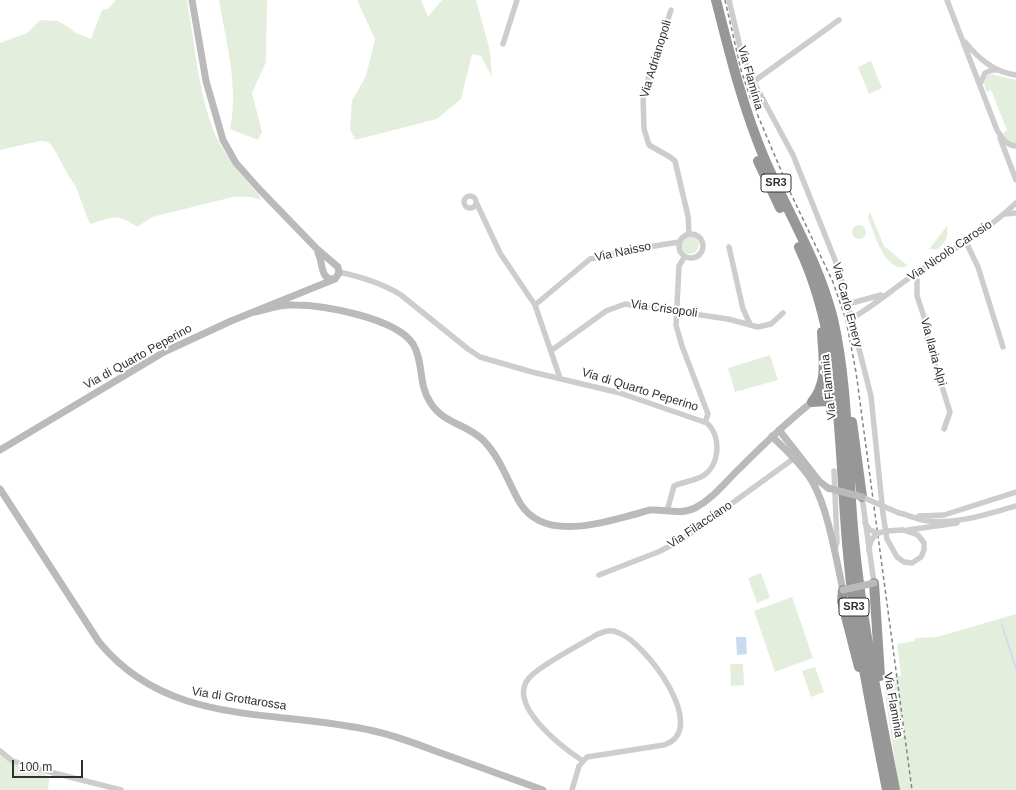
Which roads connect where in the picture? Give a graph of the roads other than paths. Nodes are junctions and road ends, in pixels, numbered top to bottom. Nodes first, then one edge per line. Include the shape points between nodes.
1 (192, 0) edge
2 (517, 0) edge
3 (710, 0) edge
4 (716, 0) edge
5 (729, 0) edge
6 (947, 0) edge
7 (671, 10) dead end
8 (840, 20) dead end
9 (961, 37) junction
10 (503, 44) dead end
11 (998, 70) junction
12 (1016, 75) edge
13 (753, 82) junction
14 (980, 84) junction
15 (997, 130) junction
16 (1016, 146) edge
17 (1016, 180) edge
18 (1016, 203) edge
19 (477, 207) dead end
20 (1016, 212) edge
21 (1005, 214) junction
22 (689, 234) junction
23 (680, 242) junction
24 (966, 242) junction
25 (729, 247) dead end
26 (316, 249) junction
27 (685, 256) junction
28 (333, 264) junction
29 (323, 272) junction
30 (340, 272) junction
31 (915, 274) junction
32 (333, 279) junction
33 (315, 286) junction
34 (894, 289) junction
35 (816, 290) junction
36 (299, 293) junction
37 (290, 296) junction
38 (848, 304) junction
39 (299, 305) junction
40 (535, 305) junction
41 (311, 306) junction
42 (676, 310) junction
43 (255, 312) junction
44 (783, 313) dead end
45 (852, 318) junction
46 (750, 324) junction
47 (1003, 347) dead end
48 (552, 350) junction
49 (840, 365) junction
50 (560, 378) junction
51 (812, 402) junction
52 (705, 422) junction
53 (838, 422) junction
54 (944, 429) dead end
55 (779, 430) junction
56 (772, 436) junction
57 (0, 450) edge
58 (793, 459) junction
59 (834, 471) dead end
60 (0, 489) edge
61 (1016, 492) edge
62 (862, 497) junction
63 (984, 502) junction
64 (1016, 506) edge
65 (668, 511) junction
66 (902, 514) junction
67 (989, 514) junction
68 (973, 519) junction
69 (865, 523) junction
70 (903, 530) junction
71 (878, 533) junction
72 (833, 550) junction
73 (869, 551) junction
74 (599, 575) dead end
75 (874, 583) junction
76 (843, 590) junction
77 (871, 704) junction
78 (881, 710) junction
79 (0, 751) edge
80 (583, 761) junction
81 (574, 789) edge
82 (121, 790) edge
83 (543, 790) edge
84 (887, 790) edge
85 (895, 790) edge

1 - 26 street via 206,81 223,140 241,168
2 - 10 street
3 - 35 highway, Via Flaminia / SR3 via 729,79 745,129 805,259
4 - 49 highway, Via Flaminia / SR3 via 735,77 752,130 823,284 835,328
5 - 13 street, Via Carlo Emery via 740,47
6 - 9 street
7 - 22 street, Via Adrianopoli via 643,95 644,129 649,145 675,162 688,216
8 - 13 street
9 - 11 street via 984,62
9 - 14 street
11 - 12 street
11 - 14 street via 985,73
13 - 38 street, Via Carlo Emery via 787,142 807,186 839,270
14 - 15 street
15 - 16 street via 1004,141
15 - 17 street
18 - 21 street, Via Nicolò Carosio
19 - 40 street via 500,253
20 - 21 street, Via Nicolò Carosio
21 - 24 street, Via Nicolò Carosio
22 - 23 street
22 - 27 street via 698,237 702,246 695,256
23 - 27 street via 680,250
23 - 40 street, Via Naisso via 590,259
24 - 31 street, Via Nicolò Carosio
24 - 47 street via 978,267
25 - 46 street via 743,309
26 - 28 street
26 - 29 street via 321,258
27 - 42 street via 679,266
28 - 29 street via 327,265
28 - 30 street via 338,266
29 - 32 street via 328,279
29 - 33 street via 322,279
30 - 32 street
30 - 50 street, Via di Quarto Peperino via 369,279 396,291 480,357
31 - 34 street, Via Nicolò Carosio
31 - 54 street, Via Ilaria Alpi via 917,296 924,317 927,339 950,412
32 - 33 street, Via di Quarto Peperino
33 - 36 street, Via di Quarto Peperino
34 - 38 street, Via Nicolò Carosio via 872,299
34 - 45 street, Via Nicolò Carosio
35 - 51 highway via 824,376 821,390
35 - 53 highway, Via Flaminia / SR3 via 831,355
36 - 37 street, Via di Quarto Peperino
36 - 41 street
37 - 39 street
37 - 43 street, Via di Quarto Peperino
38 - 45 street, Via Carlo Emery
39 - 41 street
39 - 43 street via 286,305
40 - 48 street
41 - 65 street via 374,320 394,328 408,338 419,358 422,383 430,403 444,417 479,436 503,468 528,514 536,520 552,526 569,526 601,522 650,510
42 - 46 street, Via Crisopoli
42 - 48 street, Via Crisopoli via 633,304 618,306 606,311
42 - 52 street via 676,325 682,346 708,414
43 - 57 street, Via di Quarto Peperino via 164,352
44 - 46 street, Via Crisopoli via 766,327
45 - 70 street, Via Carlo Emery via 870,390 887,539 897,557 904,562 912,563 921,558 924,543 918,535
48 - 50 street
49 - 62 highway via 854,435
49 - 78 highway, Via Flaminia / SR3 via 856,560
50 - 52 street, Via di Quarto Peperino via 620,393
51 - 53 highway via 828,402 834,409
51 - 55 street
52 - 65 street, Via di Quarto Peperino via 711,427 715,437 715,460 702,476 674,486
53 - 77 highway, Via Flaminia / SR3 via 849,572
55 - 56 street
55 - 62 street, bridge via 819,481 828,488
56 - 58 street
56 - 65 street via 719,490 698,506 687,511
58 - 72 street via 816,488
58 - 74 street, Via Filacciano via 680,542
59 - 72 street via 837,542
60 - 83 street, Via di Grottarossa via 99,642 118,662 149,685 179,699 211,708 375,731
61 - 63 street
62 - 66 street, bridge
62 - 69 street
63 - 66 street via 938,516
63 - 67 street via 984,510
64 - 67 street
66 - 68 street via 932,521
67 - 68 street
68 - 70 street
69 - 71 street, bridge via 870,530
69 - 73 street, bridge
70 - 71 street, bridge
71 - 73 street, bridge via 871,538
72 - 76 street
73 - 75 street
75 - 76 street, bridge
75 - 78 highway
76 - 77 highway via 843,607
77 - 84 highway, Via Flaminia / SR3
78 - 85 highway, Via Flaminia / SR3
79 - 82 street via 11,760 26,766
80 - 80 street via 567,751 527,710 524,699 525,684 533,674 596,635 607,630 614,631 624,635 641,650 664,678 681,714 681,730 673,742 664,745 593,756
80 - 81 street

